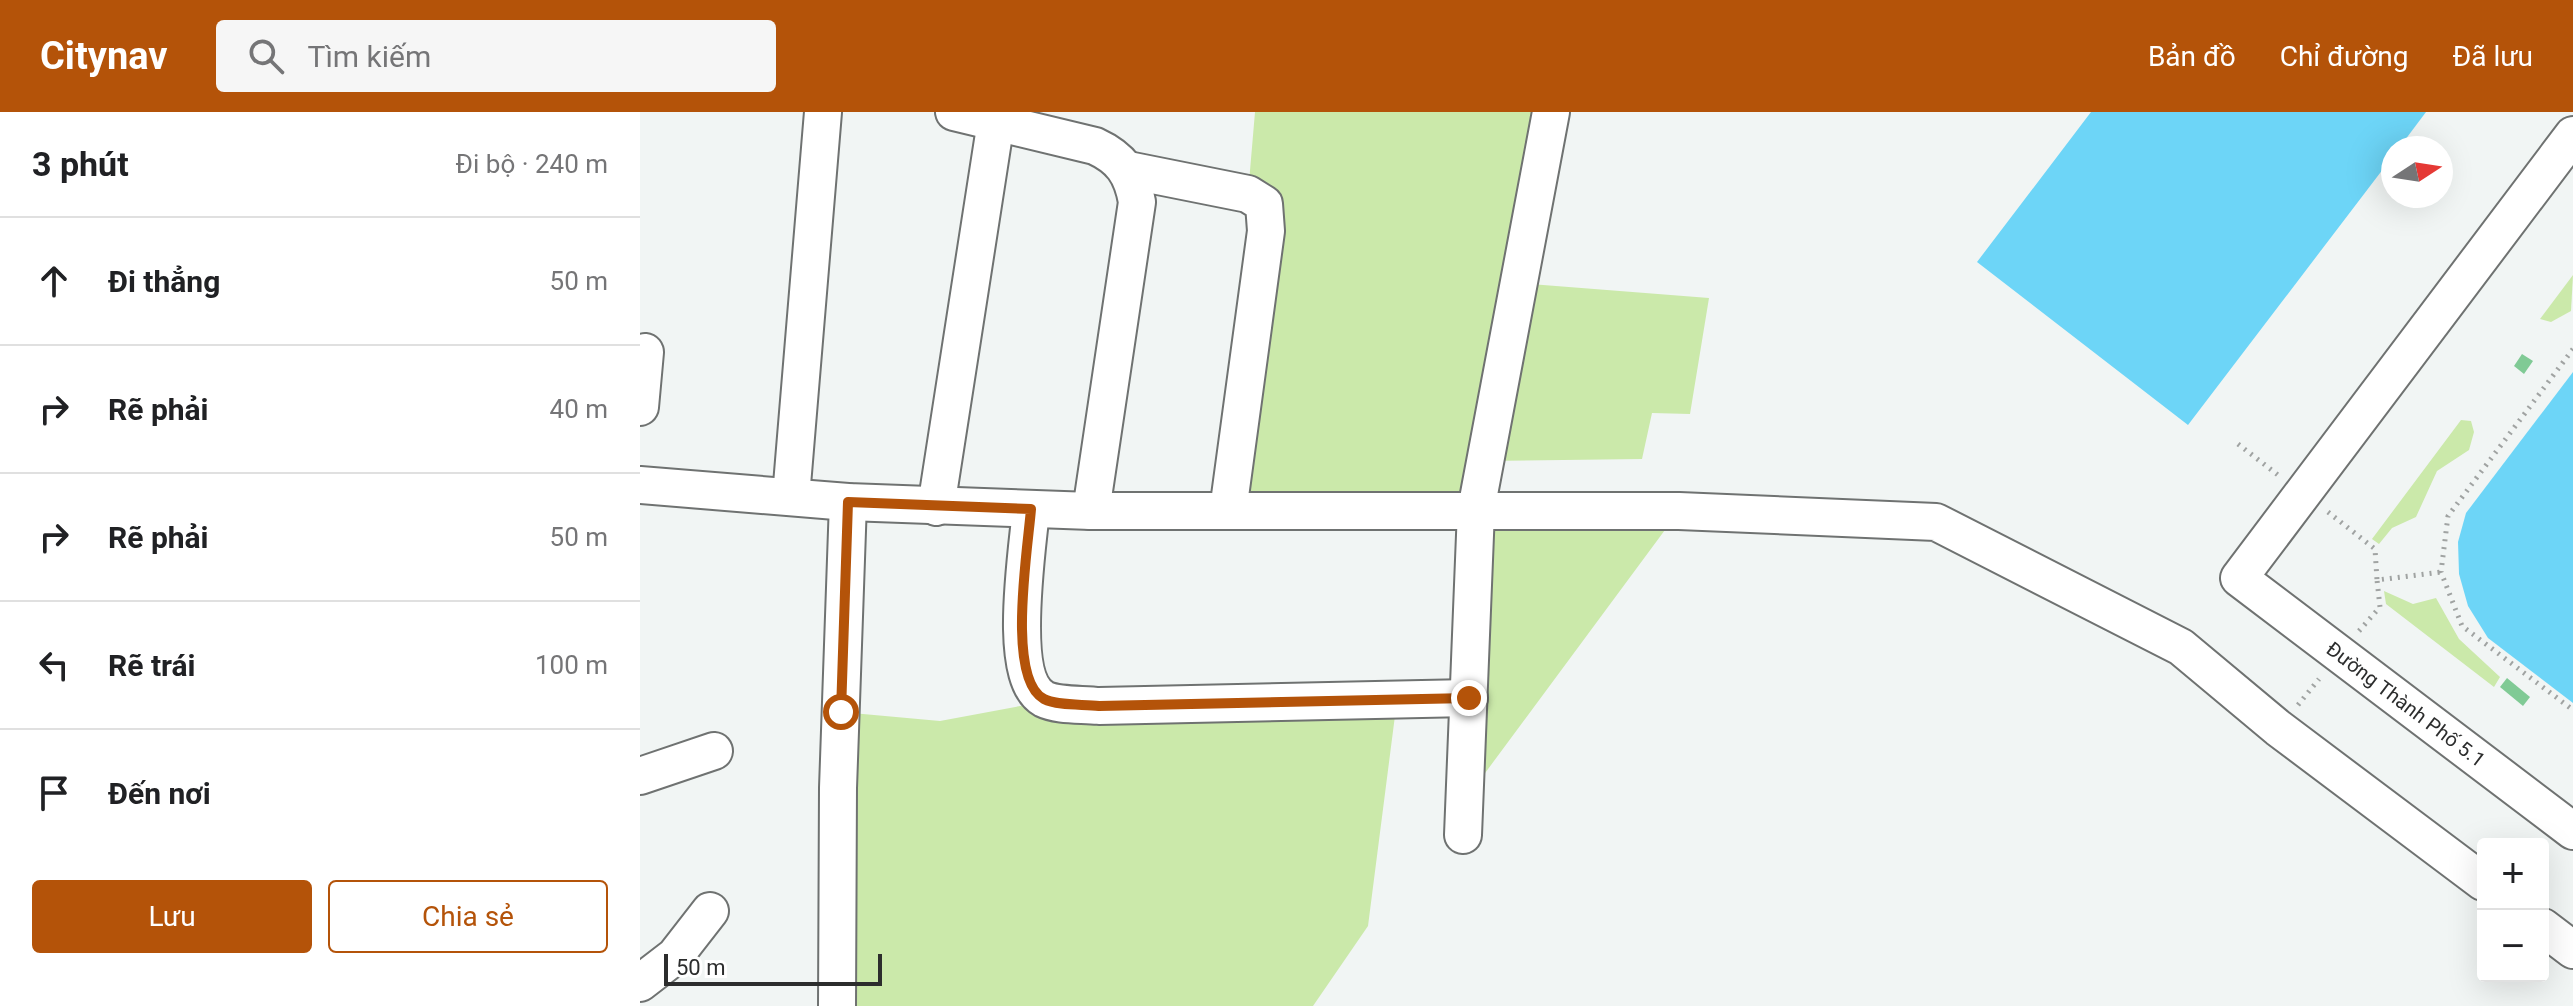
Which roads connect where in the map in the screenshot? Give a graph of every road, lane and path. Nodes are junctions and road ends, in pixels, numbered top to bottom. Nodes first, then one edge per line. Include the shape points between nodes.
1 (823, 112) edge
2 (954, 112) edge
3 (1551, 112) edge
4 (996, 121) junction
5 (1080, 127) edge
6 (2573, 135) edge
7 (1128, 170) junction
8 (2573, 349) edge
9 (645, 352) dead end
10 (640, 407) edge
11 (640, 485) edge
12 (791, 497) junction
13 (848, 502) junction
14 (936, 507) junction
15 (1031, 509) junction
16 (1476, 510) junction
17 (1091, 511) junction
18 (1228, 511) junction
19 (1469, 698) junction
20 (2573, 710) edge
21 (714, 751) dead end
22 (640, 776) edge
23 (2573, 831) edge
24 (1463, 835) dead end
25 (2477, 877) edge
26 (710, 911) dead end
27 (2549, 932) edge
28 (2573, 950) edge
29 (640, 983) edge
30 (837, 1006) edge

1 - 12 street
2 - 4 street
3 - 16 street
4 - 5 street
4 - 14 street
5 - 7 street
6 - 23 street, Đường Thành Phố 5.1 via 2239,578
7 - 17 street via 1137,202
7 - 18 street via 1248,194 1264,204 1266,231
8 - 20 path via 2448,516 2441,572 2462,626
9 - 10 street
11 - 12 street
12 - 13 street
13 - 14 street
13 - 30 street
14 - 15 street
15 - 17 street
15 - 19 street via 1024,664 1035,692 1047,701 1099,706
16 - 18 street
16 - 19 street
16 - 25 street via 1679,511 1936,522 2181,647 2278,728
17 - 18 street
19 - 24 street
21 - 22 street
26 - 29 street via 675,956
27 - 28 street

